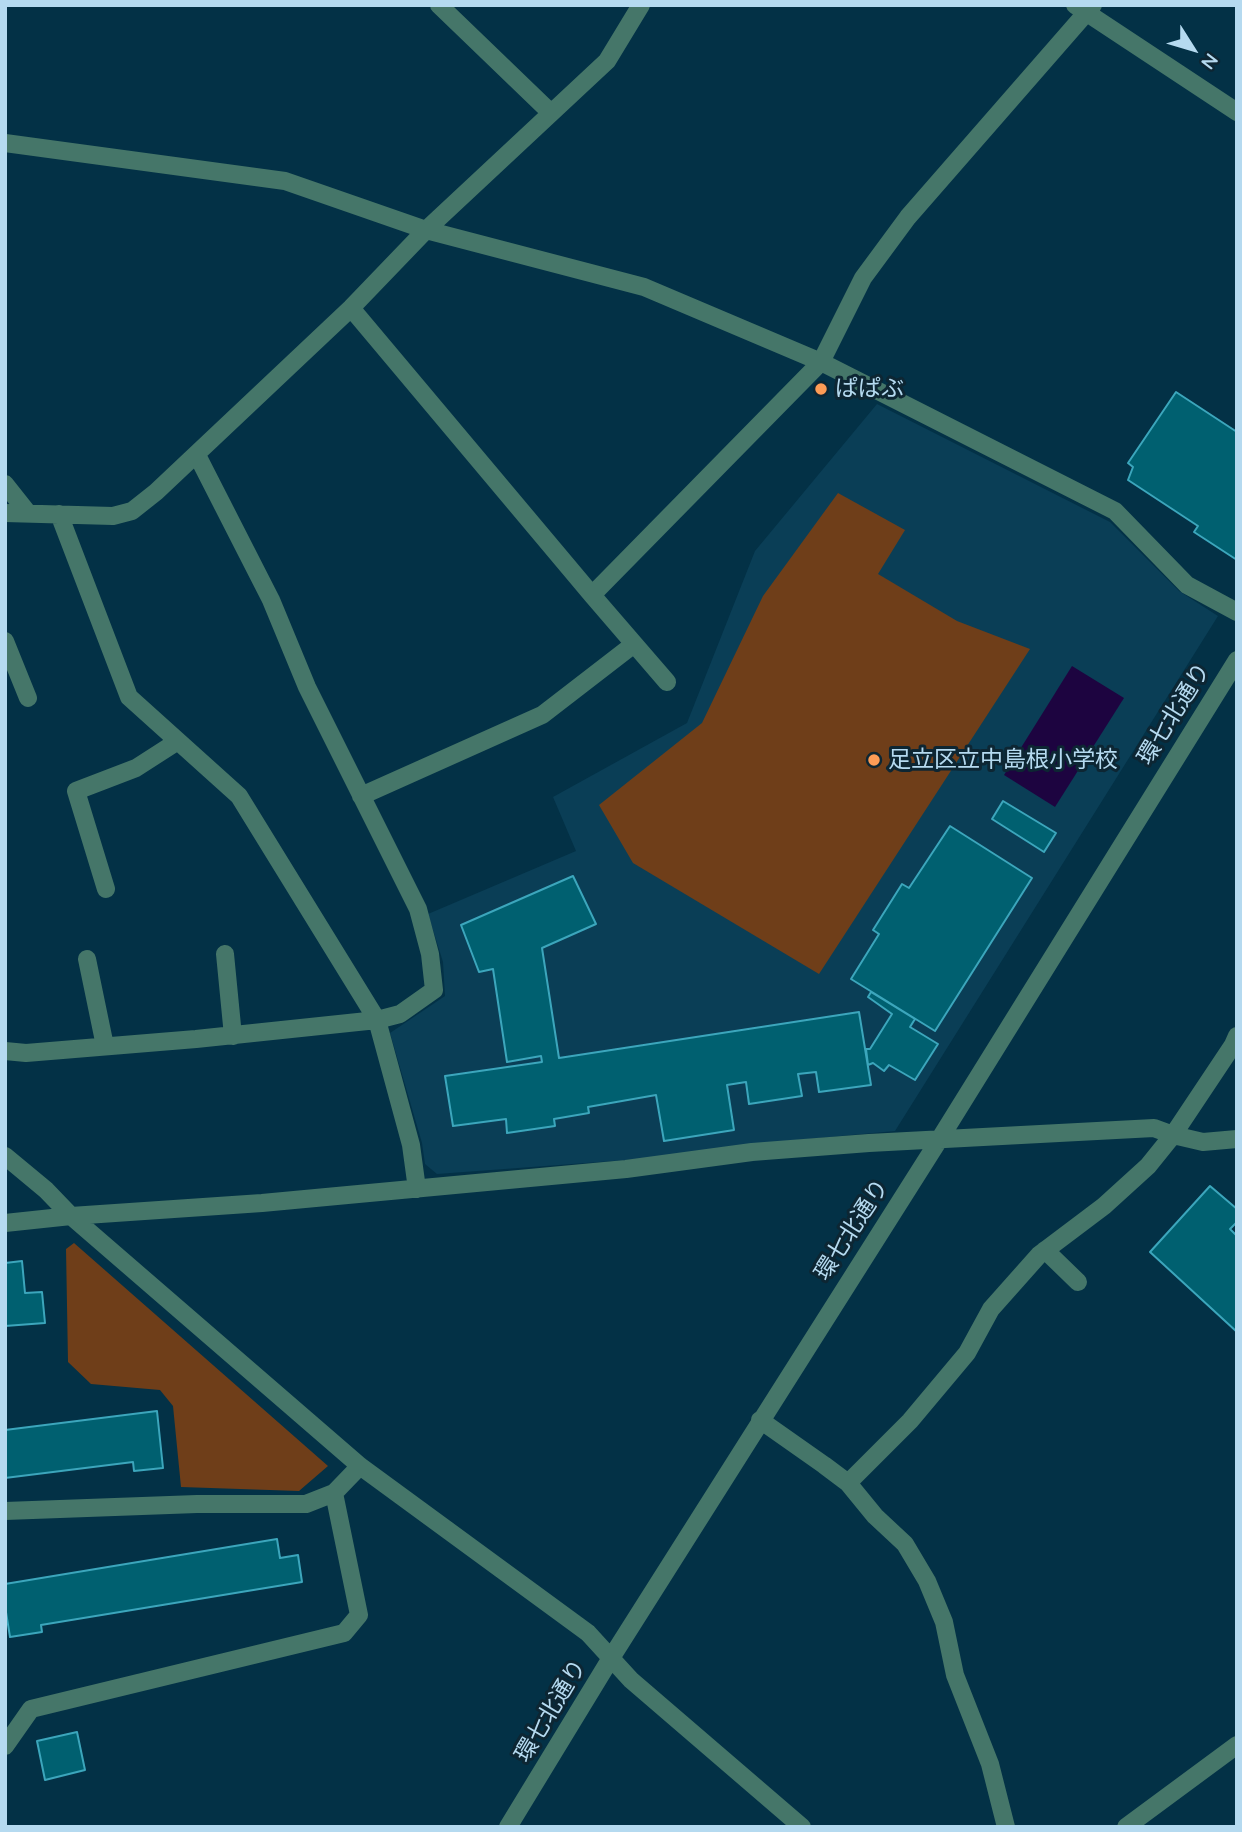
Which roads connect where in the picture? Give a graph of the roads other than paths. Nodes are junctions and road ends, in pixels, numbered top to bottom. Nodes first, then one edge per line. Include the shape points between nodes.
1 (439, 5) edge
2 (639, 6) edge
3 (1085, 8) edge
4 (550, 112) junction
5 (1237, 112) edge
6 (5, 143) edge
7 (426, 230) junction
8 (351, 307) junction
9 (821, 362) junction
10 (197, 454) junction
11 (5, 484) edge
12 (5, 513) edge
13 (28, 513) junction
14 (59, 514) junction
15 (592, 595) junction
16 (1237, 612) edge
17 (5, 641) edge
18 (634, 644) junction
19 (1237, 660) edge
20 (667, 682) dead end
21 (28, 698) dead end
22 (178, 741) junction
23 (361, 796) junction
24 (106, 889) dead end
25 (225, 954) dead end
26 (87, 959) dead end
27 (377, 1020) junction
28 (233, 1035) junction
29 (1237, 1036) edge
30 (105, 1046) junction
31 (5, 1051) edge
32 (1172, 1136) junction
33 (1237, 1139) edge
34 (939, 1140) junction
35 (5, 1156) edge
36 (417, 1189) junction
37 (71, 1216) junction
38 (5, 1223) edge
39 (1045, 1250) junction
40 (1078, 1282) dead end
41 (760, 1420) junction
42 (360, 1466) junction
43 (848, 1483) junction
44 (334, 1493) junction
45 (5, 1511) edge
46 (611, 1658) junction
47 (1237, 1745) edge
48 (5, 1746) edge
49 (508, 1827) edge
50 (802, 1827) edge
51 (1006, 1827) edge
52 (1126, 1827) edge

1 - 4 street
2 - 4 street via 607,61
3 - 5 street
3 - 9 street via 908,217 863,278
4 - 7 street
6 - 7 street via 285,181
7 - 8 street
7 - 9 street via 643,287
8 - 10 street
8 - 15 street
9 - 15 street
9 - 16 street via 1115,511 1188,585
10 - 14 street via 132,511 113,516
10 - 23 street via 271,600 307,687
11 - 13 street
12 - 13 street
13 - 14 street
14 - 22 street via 129,697
15 - 18 street
17 - 21 street
18 - 20 street
18 - 23 street via 541,715
19 - 34 street, 環七北通り
22 - 24 street via 136,768 76,791
22 - 27 street via 239,796
23 - 27 street via 418,909 434,990 400,1014
25 - 28 street
26 - 30 street
27 - 28 street
27 - 36 street via 411,1145
28 - 30 street
29 - 32 street
30 - 31 street
32 - 33 street via 1203,1142
32 - 34 street via 1154,1128
32 - 39 street via 1148,1166 1104,1206
34 - 36 street via 752,1152
34 - 41 street, 環七北通り
35 - 37 street
36 - 37 street
37 - 38 street
37 - 42 street
39 - 40 street
39 - 43 street via 991,1309 967,1353 910,1421
41 - 43 street
41 - 46 street, 環七北通り
42 - 44 street
42 - 46 street via 587,1633
43 - 51 street via 905,1544 928,1581 944,1622 955,1675 990,1764
44 - 45 street via 306,1504
44 - 48 street via 359,1615 344,1633 31,1709
46 - 49 street, 環七北通り
46 - 50 street
47 - 52 street

